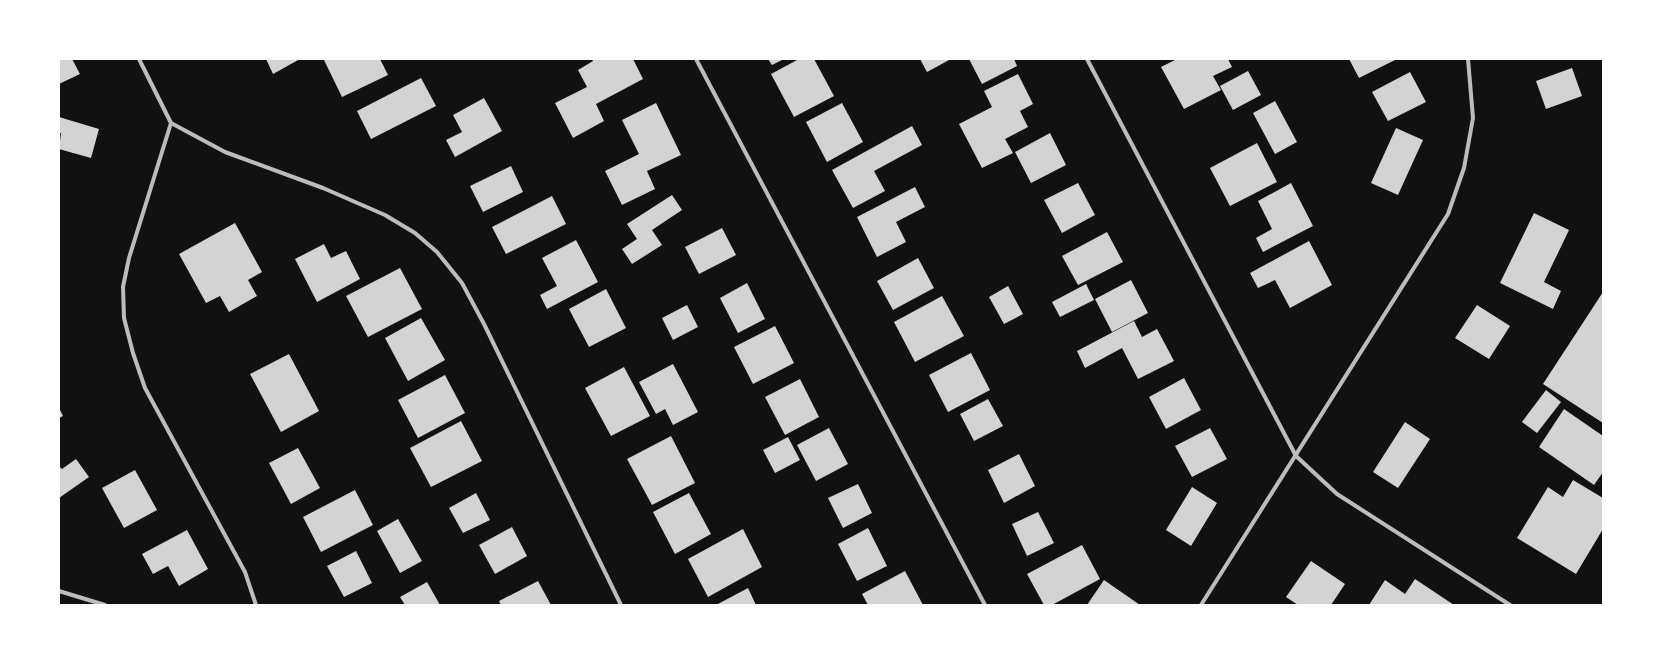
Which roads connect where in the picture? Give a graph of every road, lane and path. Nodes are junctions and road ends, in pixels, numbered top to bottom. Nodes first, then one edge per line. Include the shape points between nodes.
1 (139, 59) edge
2 (696, 59) edge
3 (1087, 59) edge
4 (1468, 59) edge
5 (171, 123) junction
6 (1296, 456) junction
7 (59, 591) edge
8 (105, 605) edge
9 (256, 605) edge
10 (621, 605) edge
11 (985, 605) edge
12 (1201, 605) edge
13 (1510, 605) edge

1 - 5 street
2 - 11 street
3 - 6 street
4 - 6 street via 1473,118 1464,168 1448,214
5 - 9 street via 129,258 123,287 124,318 145,388 245,572
5 - 10 street via 225,152 323,188 385,215 415,233 437,252 462,283 484,324
6 - 12 street
6 - 13 street via 1337,494
7 - 8 street

